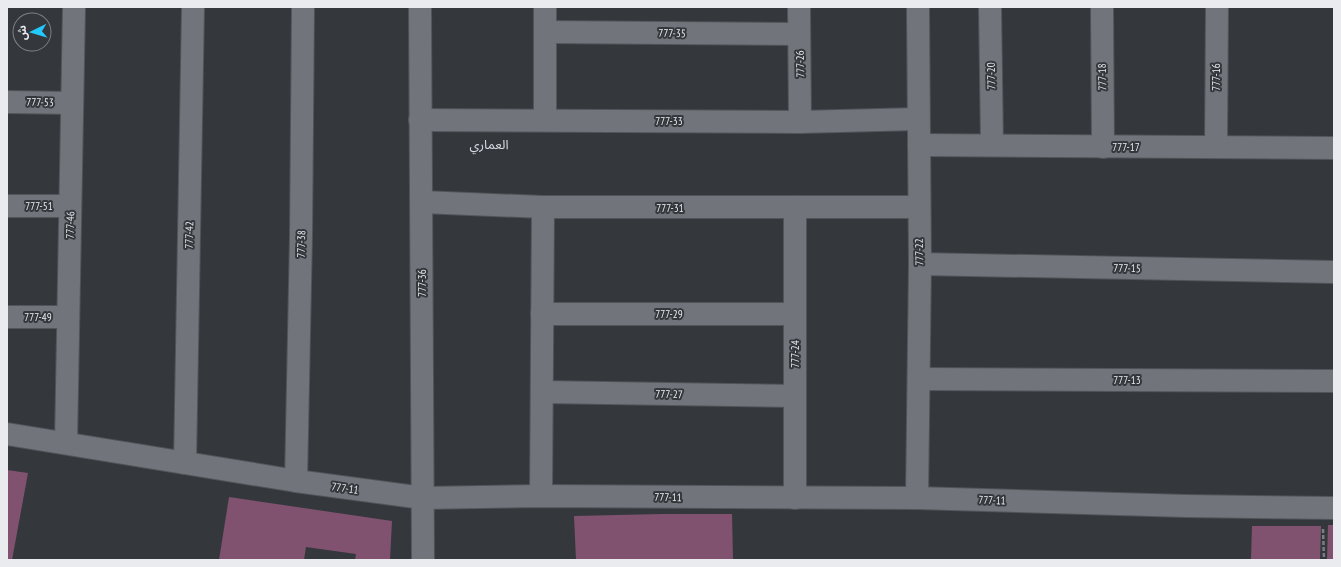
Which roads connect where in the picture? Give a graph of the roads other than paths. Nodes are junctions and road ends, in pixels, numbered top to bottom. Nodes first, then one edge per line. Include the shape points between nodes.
1 (74, 7) edge
2 (194, 7) edge
3 (303, 7) edge
4 (420, 7) edge
5 (545, 7) edge
6 (799, 7) edge
7 (918, 7) edge
8 (990, 7) edge
9 (1102, 7) edge
10 (1217, 7) edge
11 (545, 32) junction
12 (799, 34) junction
13 (7, 102) edge
14 (72, 103) junction
15 (918, 119) junction
16 (420, 120) junction
17 (545, 120) junction
18 (800, 122) junction
19 (919, 145) junction
20 (992, 145) junction
21 (1103, 147) junction
22 (1216, 147) junction
23 (1334, 148) edge
24 (422, 202) junction
25 (7, 206) edge
26 (70, 206) junction
27 (543, 207) junction
28 (919, 207) junction
29 (795, 209) junction
30 (920, 264) junction
31 (1334, 272) edge
32 (542, 314) junction
33 (795, 314) junction
34 (7, 317) edge
35 (68, 317) junction
36 (919, 379) junction
37 (1334, 381) edge
38 (543, 392) junction
39 (795, 396) junction
40 (7, 434) edge
41 (66, 443) junction
42 (185, 463) junction
43 (296, 481) junction
44 (541, 496) junction
45 (423, 498) junction
46 (795, 498) junction
47 (917, 498) junction
48 (1329, 516) edge
49 (423, 560) edge

1 - 14 street, 777-46
2 - 42 street, 777-42
3 - 43 street, 777-38 via 302,236
4 - 16 street, 777-36
5 - 11 street
6 - 12 street, 777-26
7 - 15 street, 777-22
8 - 20 street, 777-20
9 - 21 street, 777-18
10 - 22 street, 777-16
11 - 12 street, 777-35
11 - 17 street
12 - 18 street, 777-26
13 - 14 street, 777-53
14 - 26 street, 777-46
15 - 18 street, 777-33
15 - 19 street, 777-22
16 - 17 street, 777-33
16 - 24 street, 777-36
17 - 18 street, 777-33
19 - 20 street, 777-17
19 - 28 street, 777-22
20 - 21 street, 777-17
21 - 22 street, 777-17
22 - 23 street, 777-17
24 - 27 street, 777-31
24 - 45 street, 777-36
25 - 26 street, 777-51
26 - 35 street, 777-46
27 - 29 street, 777-31
27 - 32 street
28 - 29 street, 777-31
28 - 30 street, 777-22
29 - 33 street, 777-24
30 - 31 street, 777-15
30 - 36 street, 777-22
32 - 33 street, 777-29
32 - 38 street
33 - 39 street, 777-24
34 - 35 street, 777-49
35 - 41 street, 777-46
36 - 37 street, 777-13
36 - 47 street, 777-22
38 - 39 street, 777-27
38 - 44 street
39 - 46 street, 777-24
40 - 41 street, 777-11
41 - 42 street, 777-11
42 - 43 street, 777-11
43 - 45 street, 777-11
44 - 45 street, 777-11
44 - 46 street, 777-11
45 - 49 street, 777-36
46 - 47 street, 777-11
47 - 48 street, 777-11 via 1186,506

